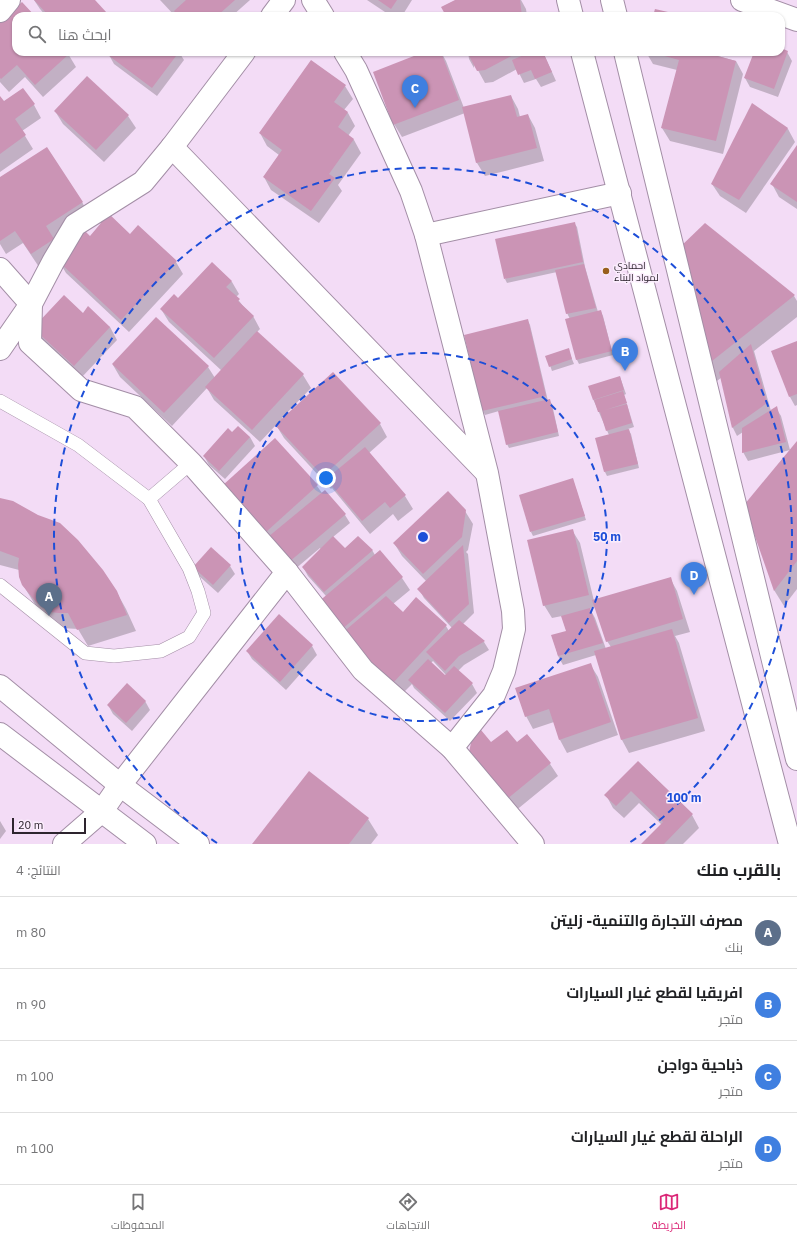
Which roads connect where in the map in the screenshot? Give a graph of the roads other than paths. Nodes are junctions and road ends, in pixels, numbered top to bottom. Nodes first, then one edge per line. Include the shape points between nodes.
1 (9, 0) edge
2 (284, 0) edge
3 (313, 0) edge
4 (568, 0) edge
5 (612, 0) edge
6 (742, 0) edge
7 (0, 10) edge
8 (275, 12) edge
9 (320, 12) edge
10 (571, 12) edge
11 (615, 12) edge
12 (775, 12) edge
13 (785, 16) edge
14 (797, 20) edge
15 (241, 56) edge
16 (347, 56) edge
17 (583, 56) edge
18 (626, 56) edge
19 (172, 147) junction
20 (620, 193) junction
21 (426, 235) junction
22 (0, 269) edge
23 (31, 304) junction
24 (0, 349) edge
25 (0, 401) edge
26 (191, 463) junction
27 (487, 473) junction
28 (149, 498) junction
29 (288, 572) junction
30 (0, 585) edge
31 (0, 686) edge
32 (0, 734) edge
33 (452, 748) junction
34 (797, 759) edge
35 (120, 785) junction
36 (102, 811) junction
37 (64, 844) edge
38 (145, 844) edge
39 (198, 844) edge
40 (533, 844) edge
41 (790, 844) edge

1 - 7 street
2 - 8 street
3 - 9 street
4 - 10 street
5 - 11 street
6 - 12 street
13 - 14 street
15 - 19 street
16 - 21 street via 411,191
17 - 20 street
18 - 34 street
19 - 23 street via 143,182 75,225
19 - 27 street
20 - 21 street
20 - 41 street
21 - 27 street
22 - 23 street
23 - 24 street
23 - 26 street via 30,343 81,390 135,407
25 - 28 lane via 78,445
26 - 28 lane
26 - 29 street
27 - 33 street via 513,611 514,629 504,671 494,695
28 - 30 lane via 189,568 198,590 204,613 189,637 161,652 114,656 85,653
29 - 33 street via 363,670
29 - 35 street
31 - 35 street
32 - 36 street
33 - 40 street
35 - 36 street
35 - 39 street
36 - 37 street
36 - 38 street

